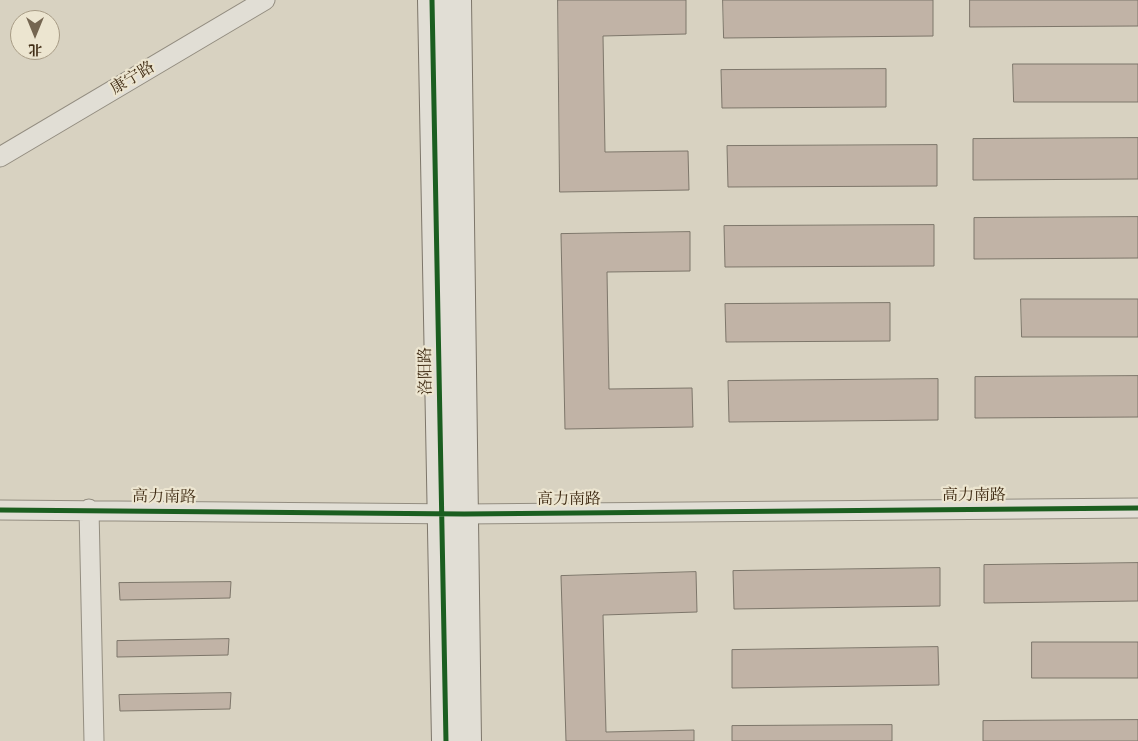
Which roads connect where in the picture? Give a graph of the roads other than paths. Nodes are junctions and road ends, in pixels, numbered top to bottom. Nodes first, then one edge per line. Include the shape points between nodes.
1 (266, 0) edge
2 (432, 0) edge
3 (457, 0) edge
4 (0, 157) edge
5 (1138, 508) edge
6 (89, 509) junction
7 (0, 510) edge
8 (453, 514) junction
9 (94, 741) edge
10 (446, 741) edge
11 (467, 741) edge

1 - 4 street, 康宁路
2 - 8 street, 洛阳路
3 - 8 street, 洛阳路
5 - 8 street, 高力南路
6 - 7 street, 高力南路
6 - 8 street, 高力南路
6 - 9 street
8 - 10 street, 洛阳路
8 - 11 street, 洛阳路

